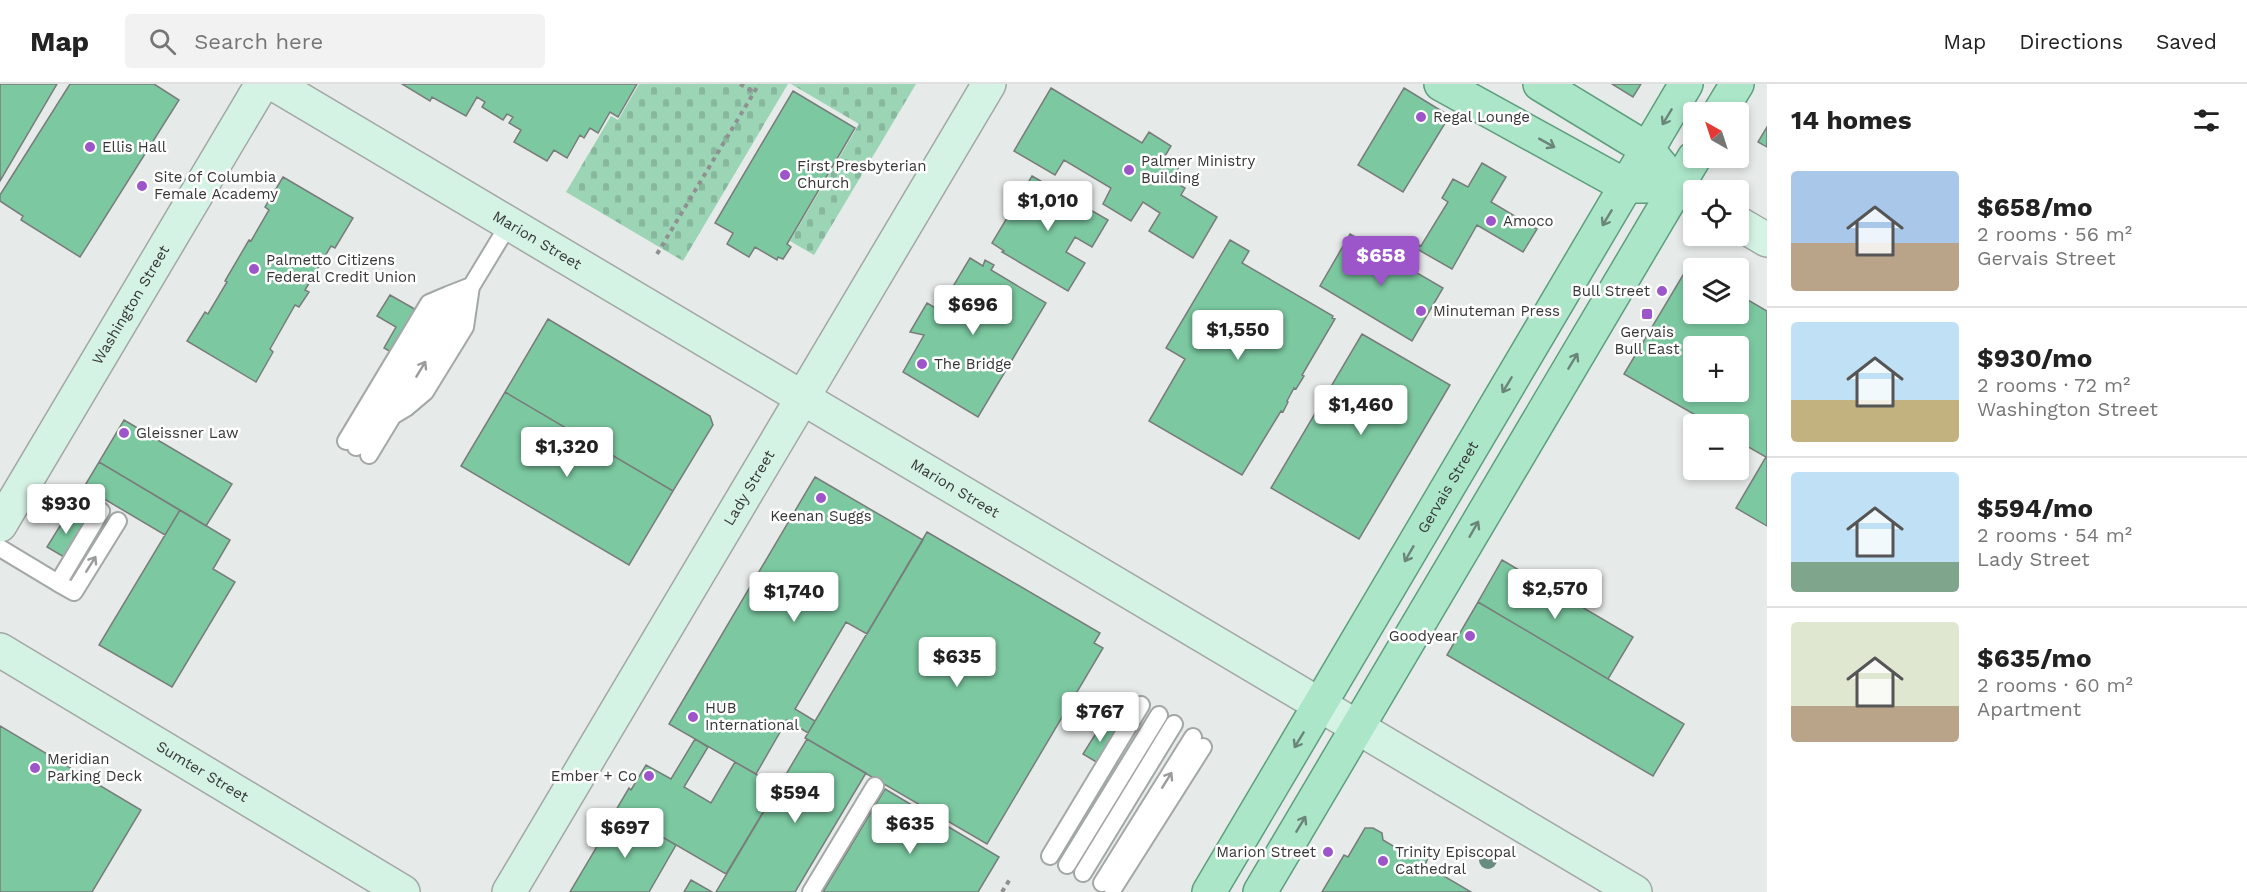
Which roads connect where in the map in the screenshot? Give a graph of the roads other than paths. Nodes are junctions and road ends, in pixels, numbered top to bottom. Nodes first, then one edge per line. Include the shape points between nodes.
1 (262, 84) edge
2 (274, 84) edge
3 (989, 84) edge
4 (1441, 84) edge
5 (1540, 84) edge
6 (1686, 84) edge
7 (1737, 84) edge
8 (1726, 102) edge
9 (1647, 149) junction
10 (1626, 186) junction
11 (1683, 190) edge
12 (1683, 192) edge
13 (1683, 195) edge
14 (509, 224) junction
15 (1749, 229) edge
16 (1767, 240) edge
17 (471, 286) junction
18 (803, 398) junction
19 (101, 511) dead end
20 (118, 521) dead end
21 (0, 525) edge
22 (0, 548) edge
23 (58, 583) junction
24 (0, 651) edge
25 (1320, 705) junction
26 (1171, 723) junction
27 (1358, 728) junction
28 (875, 786) dead end
29 (1080, 872) junction
30 (404, 892) edge
31 (509, 892) edge
32 (811, 892) edge
33 (1209, 892) edge
34 (1260, 892) edge
35 (1635, 892) edge

1 - 21 street, Washington Street
2 - 14 street, Marion Street
3 - 18 street, Lady Street
4 -> 10 main road
5 - 9 main road
6 -> 9 main road, Gervais Street
7 - 8 main road
9 - 10 main road, Gervais Street
9 - 11 main road
10 - 12 main road
10 -> 25 main road, Gervais Street
27 -> 13 main road
14 - 17 lane
14 - 18 street, Marion Street
15 - 16 street
17 -> 17 lane via 448,295 357,447 391,417
18 - 25 street, Marion Street
18 - 31 street, Lady Street
19 - 23 lane
23 -> 20 lane via 74,592
22 - 23 lane
24 - 30 street, Sumter Street
25 - 27 street, Marion Street
25 -> 33 main road, Gervais Street
26 - 29 lane
26 - 29 lane
29 -> 26 lane
34 -> 27 main road
27 - 35 street, Marion Street
28 - 32 lane

